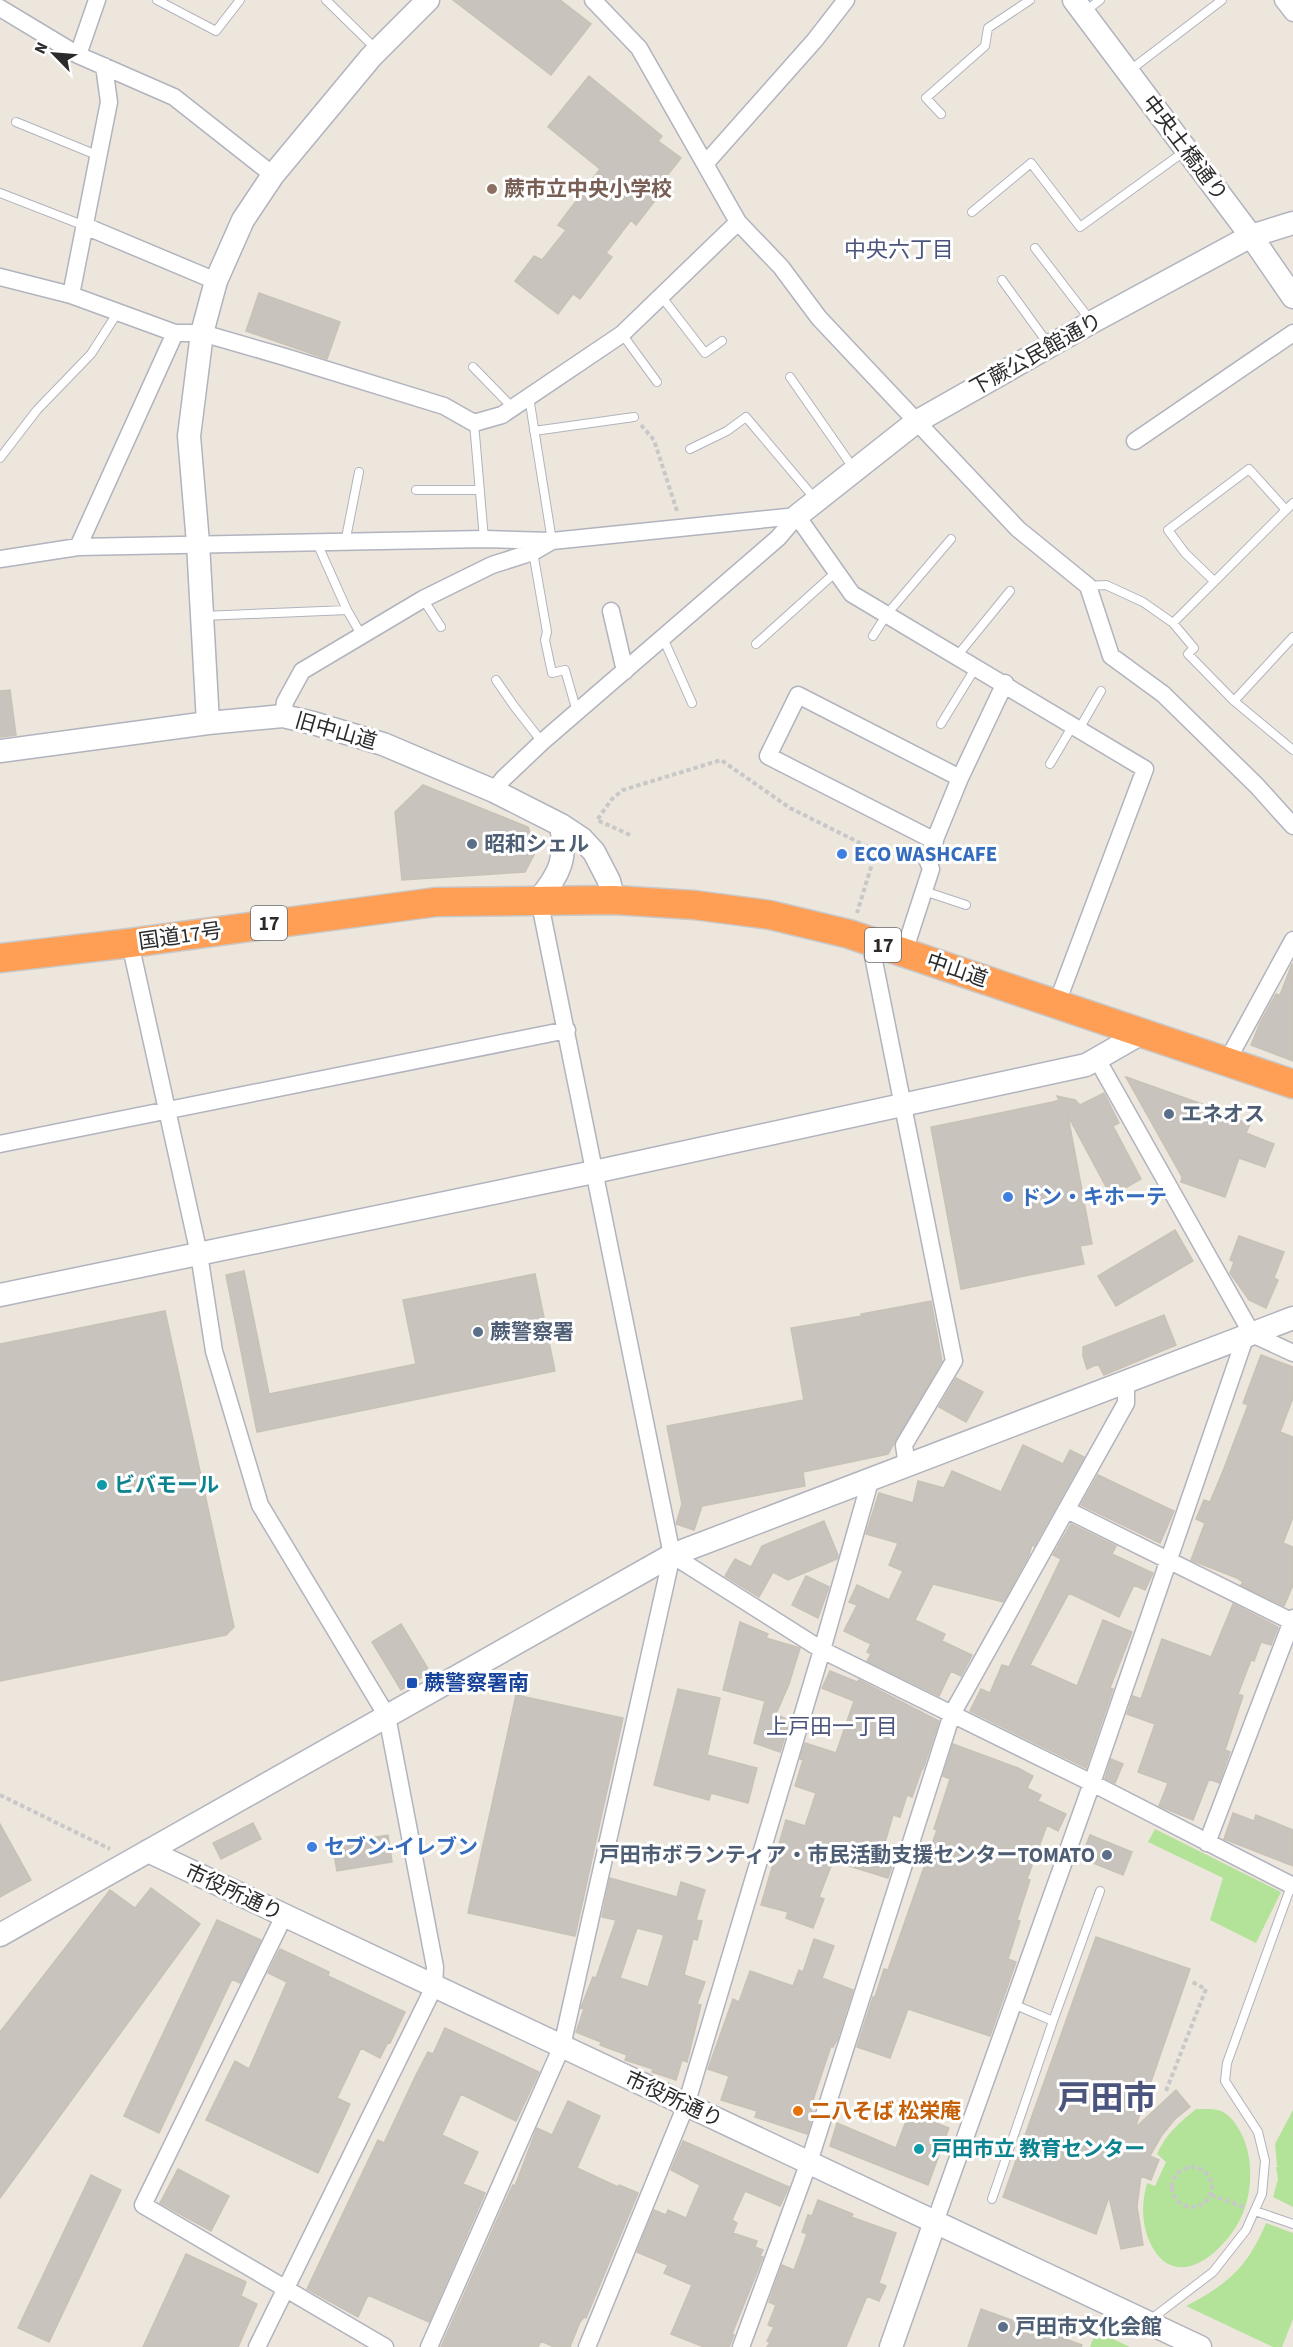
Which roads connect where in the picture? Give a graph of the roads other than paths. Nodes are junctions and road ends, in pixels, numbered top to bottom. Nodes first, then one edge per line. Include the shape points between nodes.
1 (97, 0) edge
2 (157, 0) edge
3 (240, 0) edge
4 (326, 0) edge
5 (428, 0) edge
6 (593, 0) edge
7 (846, 0) edge
8 (1030, 0) edge
9 (1222, 0) edge
10 (1283, 0) edge
11 (1086, 4) edge
12 (0, 8) edge
13 (1293, 13) edge
14 (378, 50) junction
15 (78, 55) junction
16 (104, 66) junction
17 (1128, 72) junction
18 (941, 114) dead end
19 (16, 122) dead end
20 (1186, 150) junction
21 (99, 156) junction
22 (705, 164) junction
23 (273, 175) junction
24 (0, 193) edge
25 (972, 212) dead end
26 (738, 222) junction
27 (1293, 223) edge
28 (85, 225) junction
29 (1251, 236) junction
30 (1035, 248) dead end
31 (0, 276) edge
32 (1002, 280) dead end
33 (216, 281) junction
34 (71, 295) junction
35 (662, 296) junction
36 (1293, 297) edge
37 (118, 312) junction
38 (1092, 322) junction
39 (175, 333) junction
40 (202, 333) junction
41 (1293, 333) edge
42 (622, 334) junction
43 (722, 341) dead end
44 (1050, 346) junction
45 (473, 367) dead end
46 (790, 377) dead end
47 (657, 382) dead end
48 (529, 397) junction
49 (513, 408) junction
50 (634, 417) road end
51 (916, 422) junction
52 (474, 423) junction
53 (534, 431) junction
54 (1135, 441) dead end
55 (690, 449) dead end
56 (2, 452) edge
57 (854, 469) junction
58 (359, 472) dead end
59 (416, 490) dead end
60 (480, 490) junction
61 (817, 502) junction
62 (1290, 506) edge
63 (797, 516) junction
64 (484, 539) junction
65 (951, 539) dead end
66 (552, 541) junction
67 (198, 543) junction
68 (317, 543) junction
69 (345, 543) junction
70 (78, 547) junction
71 (532, 552) junction
72 (0, 559) edge
73 (836, 572) junction
74 (1214, 581) junction
75 (1088, 586) junction
76 (1010, 591) dead end
77 (423, 599) junction
78 (347, 610) junction
79 (612, 611) dead end
80 (887, 614) junction
81 (202, 616) junction
82 (1173, 623) junction
83 (441, 627) dead end
84 (362, 636) junction
85 (873, 636) dead end
86 (1293, 637) edge
87 (663, 638) junction
88 (756, 644) dead end
89 (957, 656) junction
90 (976, 667) junction
91 (625, 671) junction
92 (496, 680) dead end
93 (1005, 684) junction
94 (1101, 691) dead end
95 (1234, 701) junction
96 (692, 703) dead end
97 (577, 712) junction
98 (283, 716) junction
99 (208, 723) junction
100 (941, 724) dead end
101 (1075, 729) junction
102 (542, 742) junction
103 (1293, 750) edge
104 (0, 751) edge
105 (1050, 764) dead end
106 (960, 778) junction
107 (494, 791) junction
108 (561, 825) junction
109 (1293, 826) edge
110 (935, 841) junction
111 (924, 891) junction
112 (539, 899) junction
113 (614, 900) junction
114 (966, 905) dead end
115 (1293, 940) edge
116 (870, 941) junction
117 (130, 943) junction
118 (904, 952) junction
119 (0, 958) edge
120 (1057, 1003) junction
121 (567, 1030) junction
122 (1142, 1033) junction
123 (1097, 1059) junction
124 (1226, 1063) junction
125 (1293, 1084) edge
126 (902, 1104) junction
127 (167, 1110) junction
128 (0, 1144) edge
129 (594, 1172) junction
130 (199, 1254) junction
131 (0, 1295) edge
132 (1293, 1318) edge
133 (1249, 1336) junction
134 (1293, 1353) edge
135 (1126, 1382) junction
136 (907, 1466) junction
137 (871, 1478) junction
138 (1067, 1510) junction
139 (672, 1555) junction
140 (1169, 1559) junction
141 (1293, 1621) edge
142 (822, 1650) junction
143 (952, 1714) junction
144 (387, 1716) junction
145 (1092, 1783) junction
146 (1207, 1843) junction
147 (139, 1856) junction
148 (1292, 1886) edge
149 (1100, 1891) dead end
150 (284, 1916) junction
151 (0, 1935) edge
152 (434, 1987) junction
153 (1013, 2004) junction
154 (1053, 2021) junction
155 (562, 2046) junction
156 (686, 2105) junction
157 (809, 2163) junction
158 (992, 2199) dead end
159 (1255, 2211) junction
160 (935, 2222) junction
161 (1293, 2224) edge
162 (285, 2289) junction
163 (1147, 2322) junction
164 (257, 2347) edge
165 (385, 2347) edge
166 (429, 2347) edge
167 (586, 2347) edge
168 (741, 2347) edge
169 (891, 2347) edge
170 (1200, 2347) edge

1 - 15 street
2 - 3 lane via 216,31
4 - 14 lane
5 - 14 street
6 - 22 street via 639,48
7 - 22 street
8 - 18 lane via 988,28 985,46 926,98
9 - 17 lane
10 - 13 street
11 - 17 street, 中央土橋通り
12 - 15 street
14 - 23 street
15 - 16 street
16 - 21 street via 109,102
16 - 23 street via 174,97
17 - 20 street, 中央土橋通り
19 - 21 lane
20 - 25 lane via 1080,227 1031,163
20 - 29 street, 中央土橋通り
21 - 28 street
22 - 26 street
23 - 33 street via 243,220
24 - 28 lane
26 - 35 street
26 - 51 street via 781,267 819,318
27 - 29 street, 下蕨公民館通り
28 - 33 street
28 - 34 street
29 - 36 street, 中央土橋通り
29 - 38 street, 下蕨公民館通り
30 - 38 lane
31 - 34 street
32 - 44 lane
33 - 40 street
34 - 37 street
35 - 42 street
35 - 43 lane via 705,353
37 - 39 street
37 - 56 lane via 91,354
38 - 44 street, 下蕨公民館通り
39 - 40 street
39 - 70 street
40 - 52 street via 444,406
40 - 67 street via 189,436
41 - 54 street
42 - 47 lane
42 - 48 street
44 - 51 street, 下蕨公民館通り
45 - 49 lane
46 - 57 lane
48 - 49 street
48 - 53 lane
49 - 52 street
50 - 53 lane
51 - 57 street, 下蕨公民館通り
51 - 75 street via 1018,529
52 - 60 lane
53 - 66 lane
55 - 61 lane via 746,417
57 - 61 street, 下蕨公民館通り
58 - 69 lane
59 - 60 lane
60 - 64 lane
61 - 63 street, 下蕨公民館通り
62 - 74 lane
62 - 74 lane via 1249,469 1168,530
63 - 66 street
63 - 73 street
63 - 87 street via 778,538
64 - 66 street
64 - 69 street
65 - 80 lane
66 - 71 street
67 - 68 street
67 - 70 street
67 - 81 street
68 - 69 street
68 - 78 lane
70 - 72 street
71 - 77 street via 492,565
71 - 97 lane via 552,673 565,670
73 - 80 street via 852,594
73 - 88 lane
74 - 82 lane
75 - 82 lane via 1106,585 1143,602
75 - 109 street via 1111,656 1163,694
76 - 89 lane
77 - 83 lane
77 - 84 street
78 - 81 lane
78 - 84 lane
79 - 91 street
80 - 85 lane
80 - 89 street
81 - 99 street
82 - 95 lane via 1194,648 1188,654
84 - 98 street via 302,671 285,702
86 - 95 lane
87 - 91 street
87 - 96 lane
89 - 90 street
90 - 93 street
90 - 100 lane
91 - 97 street
92 - 102 lane
93 - 101 street
93 - 106 street
94 - 101 lane
95 - 103 lane
97 - 102 street
98 - 99 street, 旧中山道
98 - 107 street, 旧中山道 via 383,744
99 - 104 street, 旧中山道
101 - 105 lane
101 - 120 street via 1144,769
102 - 107 street
106 - 110 street
106 - 110 street via 798,695 768,756
107 - 108 street, 旧中山道
108 - 112 street via 564,855 552,883
108 - 113 street, 旧中山道 via 594,852
110 - 111 street via 927,859 931,869
111 - 114 lane
111 - 118 street
112 - 113 highway, 中山道 / 17
112 - 117 highway, 国道17号 / 17 via 436,902
112 - 121 street
113 - 116 highway, 中山道 / 17 via 770,915
115 - 124 street
116 - 118 highway, 中山道 / 17
116 - 126 street
117 - 119 highway, 国道17号 / 17
117 - 127 street
118 - 120 highway, 中山道 / 17
120 - 122 highway, 中山道 / 17
121 - 127 street
121 - 129 street
122 - 123 street
122 - 124 highway, 中山道 / 17
123 - 126 street via 1086,1065
123 - 133 street
124 - 125 highway, 中山道 / 17
126 - 129 street
126 - 136 street via 954,1360 904,1445
127 - 128 street
127 - 130 street
129 - 130 street
129 - 139 street
130 - 131 street
130 - 144 street via 214,1351 260,1505
132 - 133 street
133 - 134 street
133 - 135 street
133 - 140 street
135 - 136 street
135 - 138 street via 1126,1403
136 - 137 street
137 - 139 street
137 - 142 street
138 - 140 street
138 - 143 street
139 - 142 street
139 - 144 street
139 - 155 street
140 - 141 street
140 - 145 street
141 - 146 street
142 - 143 street
142 - 156 street
143 - 145 street
143 - 157 street
144 - 147 street
144 - 152 street via 435,1967
145 - 146 street
145 - 153 street
146 - 148 street
147 - 150 street, 市役所通り
147 - 151 street
148 - 159 lane via 1227,2063 1225,2081 1258,2132 1265,2161 1262,2194
149 - 154 lane
150 - 152 street, 市役所通り
150 - 162 street via 144,2205
152 - 155 street, 市役所通り
152 - 162 street
153 - 154 lane
153 - 160 street
154 - 158 lane
155 - 156 street, 市役所通り
155 - 166 street
156 - 157 street, 市役所通り
156 - 167 street
157 - 160 street, 市役所通り
157 - 168 street
159 - 161 lane
159 - 163 lane via 1246,2230 1213,2272
160 - 163 street, 市役所通り
160 - 169 street
162 - 164 street
162 - 165 street
163 - 170 street, 市役所通り

